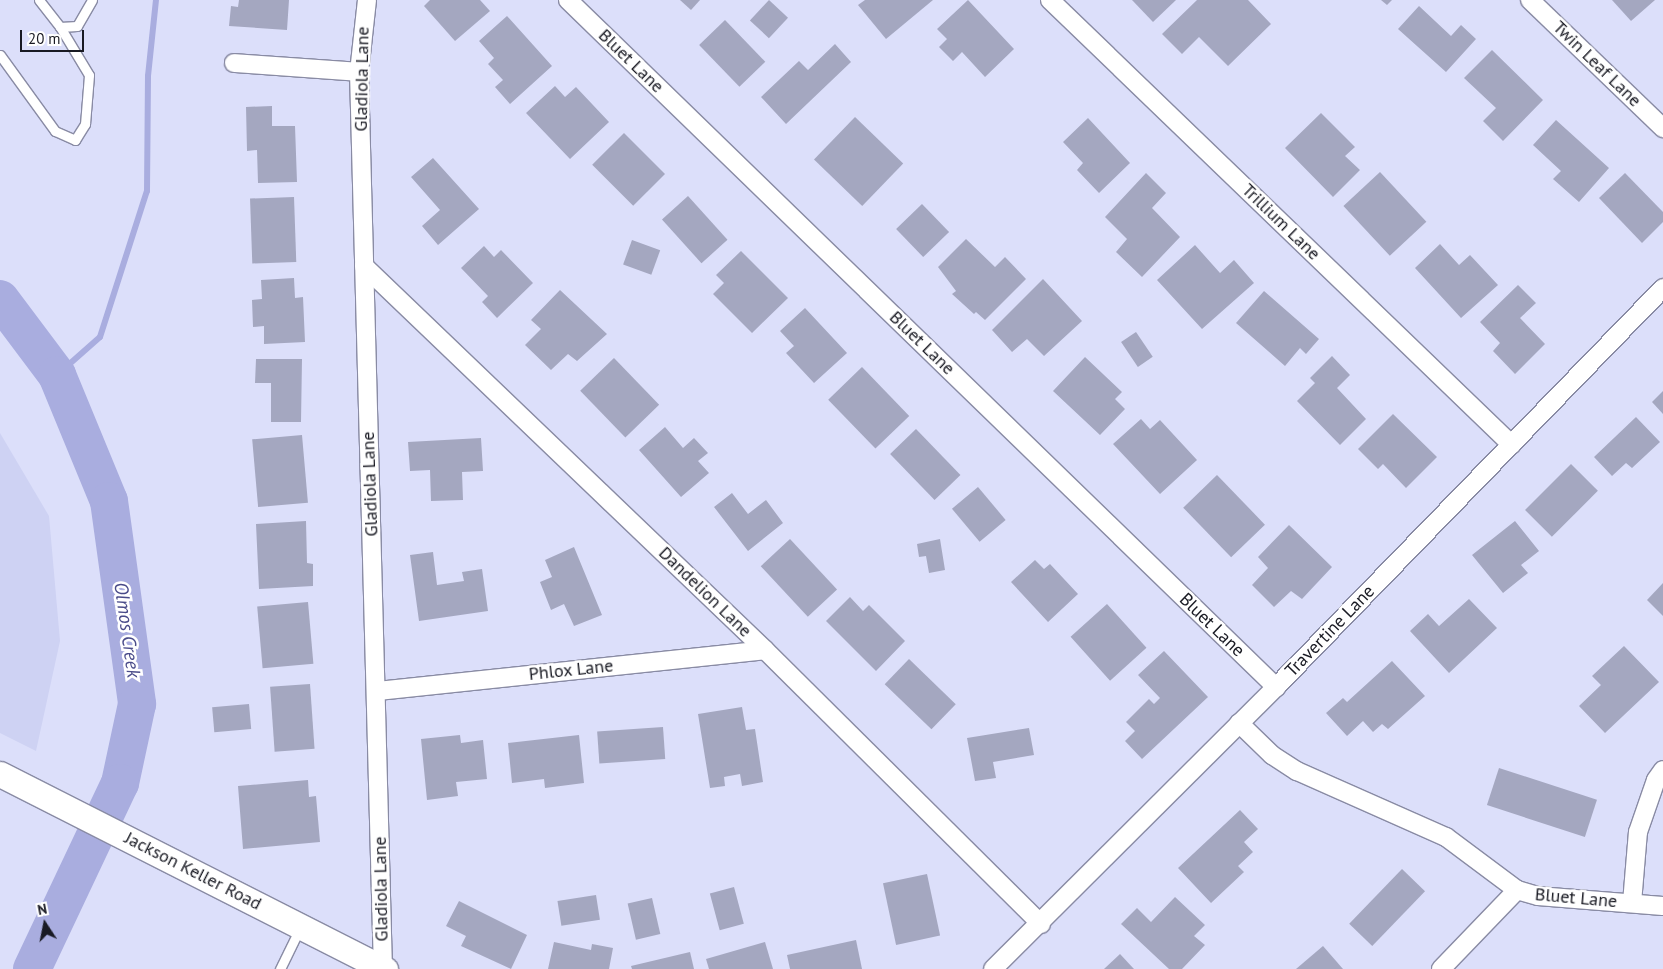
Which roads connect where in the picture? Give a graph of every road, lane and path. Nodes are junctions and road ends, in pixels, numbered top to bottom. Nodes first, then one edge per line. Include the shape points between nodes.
1 (39, 0) edge
2 (92, 0) edge
3 (367, 0) edge
4 (568, 0) edge
5 (1050, 0) edge
6 (1530, 0) edge
7 (60, 27) junction
8 (0, 55) edge
9 (234, 63) dead end
10 (358, 72) junction
11 (1663, 128) edge
12 (364, 266) junction
13 (1663, 288) edge
14 (1512, 445) junction
15 (765, 650) junction
16 (1276, 687) junction
17 (376, 691) junction
18 (1239, 723) junction
19 (1663, 770) edge
20 (0, 774) edge
21 (1517, 890) junction
22 (1632, 903) junction
23 (1663, 906) edge
24 (1041, 924) junction
25 (301, 926) junction
26 (384, 968) edge
27 (280, 969) edge
28 (993, 969) edge
29 (1441, 969) edge

1 - 7 lane
2 - 7 lane via 77,26
3 - 10 street, Gladiola Lane
4 - 16 street, Bluet Lane
5 - 14 street, Trillium Lane
6 - 11 street, Twin Leaf Lane
7 - 8 lane via 90,75 85,124 75,140 55,131
9 - 10 street
10 - 12 street, Gladiola Lane
12 - 15 street, Dandelion Lane
12 - 17 street, Gladiola Lane
13 - 14 street, Travertine Lane
14 - 16 street, Travertine Lane
15 - 17 street, Phlox Lane
15 - 24 street, Dandelion Lane
16 - 18 street, Travertine Lane
17 - 26 street, Gladiola Lane
18 - 21 street, Bluet Lane via 1272,755 1297,771 1446,837
18 - 24 street, Travertine Lane
19 - 22 street via 1656,780 1638,832
20 - 25 main road, Jackson Keller Road
21 - 22 street, Bluet Lane via 1538,896
21 - 29 street
22 - 23 street, Bluet Lane
24 - 28 street, Travertine Lane
25 - 26 main road, Jackson Keller Road
25 - 27 lane

